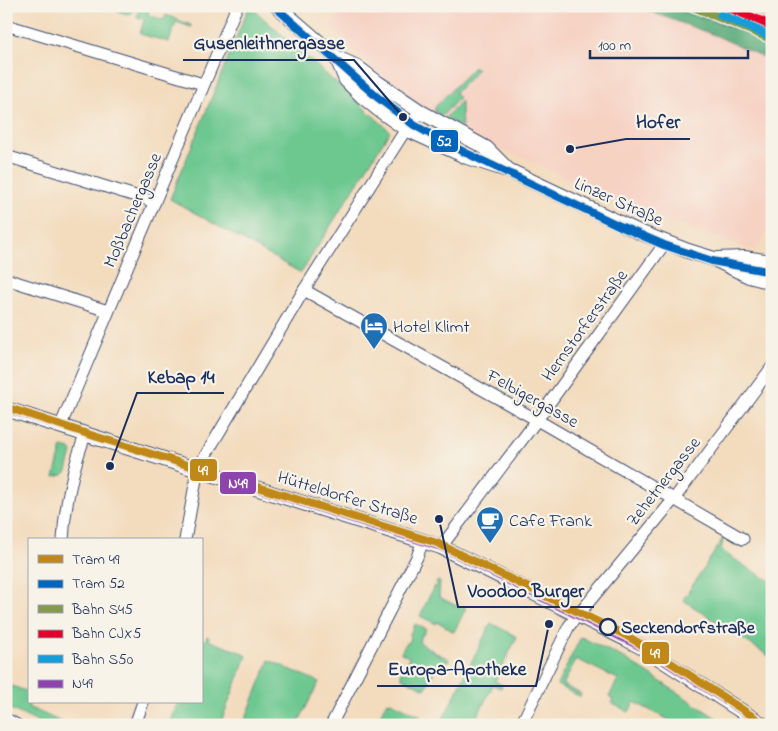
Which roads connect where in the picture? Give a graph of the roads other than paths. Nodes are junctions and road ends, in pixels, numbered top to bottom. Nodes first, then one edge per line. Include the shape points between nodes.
1 (237, 6) edge
2 (277, 6) edge
3 (6, 25) edge
4 (337, 58) junction
5 (203, 84) junction
6 (421, 112) junction
7 (406, 129) junction
8 (6, 156) edge
9 (510, 171) junction
10 (155, 202) junction
11 (665, 243) junction
12 (714, 259) junction
13 (772, 262) edge
14 (6, 279) edge
15 (772, 282) edge
16 (304, 290) junction
17 (108, 311) junction
18 (772, 367) edge
19 (6, 410) edge
20 (537, 420) junction
21 (60, 427) junction
22 (85, 435) junction
23 (197, 470) junction
24 (674, 499) junction
25 (63, 538) edge
26 (185, 538) edge
27 (743, 539) dead end
28 (423, 541) junction
29 (440, 548) junction
30 (578, 615) junction
31 (143, 704) edge
32 (6, 720) edge
33 (17, 725) edge
34 (135, 725) edge
35 (331, 725) edge
36 (521, 725) edge
37 (763, 725) edge

1 - 5 street, Moßbachergasse
2 - 4 main road, Linzer Straße
3 - 5 street
4 - 6 main road, Linzer Straße via 358,67
4 - 7 main road, Linzer Straße via 346,80 378,110
5 - 10 street, Moßbachergasse
6 - 7 street
6 - 9 main road, Linzer Straße via 486,148
7 - 9 main road, Linzer Straße
7 - 16 street
8 - 10 street
9 - 11 main road, Linzer Straße
10 - 17 street, Moßbachergasse
11 - 12 main road, Linzer Straße
11 - 20 street, Hernstorferstraße
12 - 13 main road, Linzer Straße via 744,258
12 - 15 main road, Linzer Straße via 749,276
14 - 17 street
16 - 20 street, Felbigergasse
16 - 23 street
17 - 21 street, Moßbachergasse
18 - 24 street, Zehetnergasse
19 - 21 main road, Hütteldorfer Straße
20 - 24 street, Felbigergasse
20 - 29 street, Hernstorferstraße
21 - 22 main road, Hütteldorfer Straße
22 - 23 main road, Hütteldorfer Straße
22 - 25 street via 66,506
23 - 26 street
23 - 28 main road, Hütteldorfer Straße
24 - 27 street, Felbigergasse
24 - 30 street, Zehetnergasse
28 - 29 main road, Hütteldorfer Straße
28 - 35 street
29 - 30 main road, Hütteldorfer Straße
30 - 36 street
30 - 37 main road, Hütteldorfer Straße via 645,649
31 - 34 street
32 - 33 street

